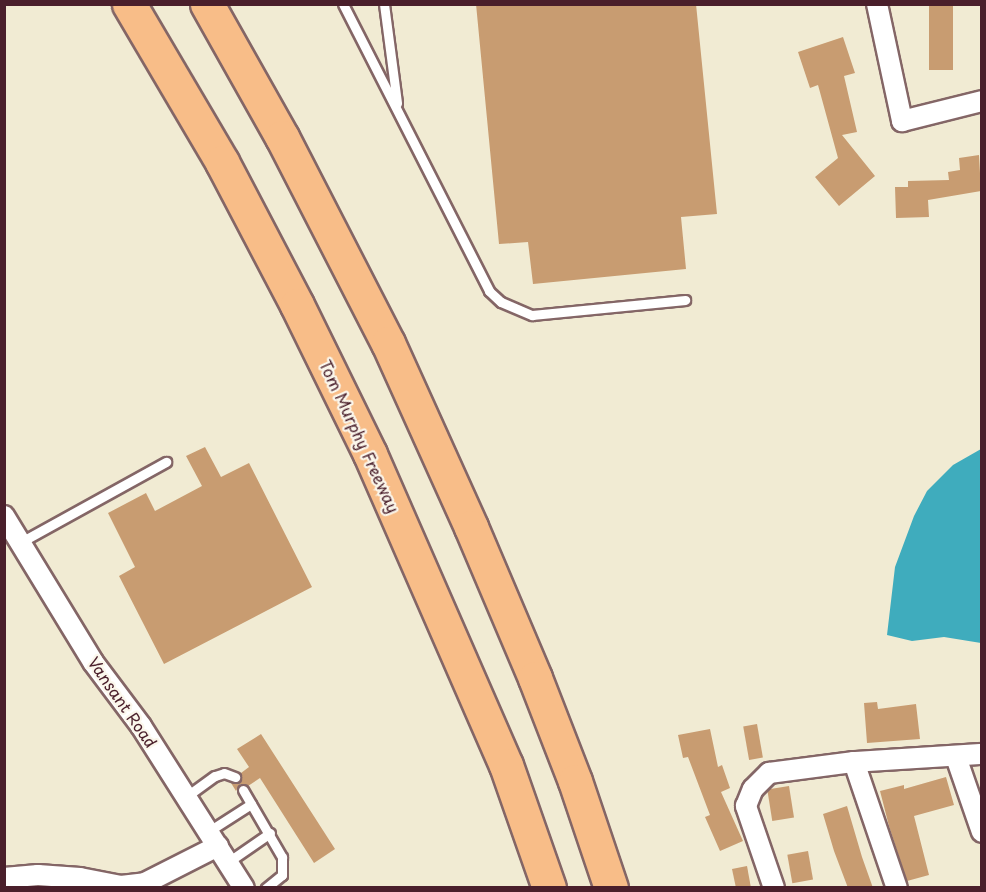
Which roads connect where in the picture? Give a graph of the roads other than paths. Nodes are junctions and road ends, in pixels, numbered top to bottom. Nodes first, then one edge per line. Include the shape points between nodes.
1 (207, 4) edge
2 (343, 4) edge
3 (384, 4) edge
4 (877, 4) edge
5 (130, 6) edge
6 (981, 101) edge
7 (398, 111) junction
8 (685, 300) dead end
9 (166, 462) dead end
10 (4, 516) edge
11 (21, 542) junction
12 (981, 754) edge
13 (956, 758) junction
14 (854, 762) junction
15 (235, 777) dead end
16 (243, 790) dead end
17 (187, 796) junction
18 (251, 804) junction
19 (981, 832) edge
20 (270, 833) junction
21 (219, 846) junction
22 (4, 878) edge
23 (121, 887) edge
24 (244, 888) edge
25 (266, 888) edge
26 (549, 888) edge
27 (611, 888) edge
28 (774, 888) edge
29 (897, 888) edge

1 - 27 highway via 282,137 398,364 535,678
2 - 7 lane
3 - 7 lane
4 - 6 street via 902,121
5 - 26 highway, Tom Murphy Freeway via 222,162 370,454 506,765
7 - 8 lane via 489,291 501,302 532,315
9 - 11 lane
10 - 11 street, Vansant Road
11 - 17 street, Vansant Road via 93,662
12 - 13 street
13 - 14 street
13 - 19 street
14 - 28 street via 768,773 753,789 746,806
14 - 29 street
15 - 17 lane via 224,773 215,776
16 - 18 lane
17 - 21 street, Vansant Road
18 - 20 lane
18 - 21 lane
20 - 21 lane
20 - 25 lane via 282,857 282,874
21 - 23 street via 145,882
21 - 24 street, Vansant Road
22 - 23 street via 81,878

